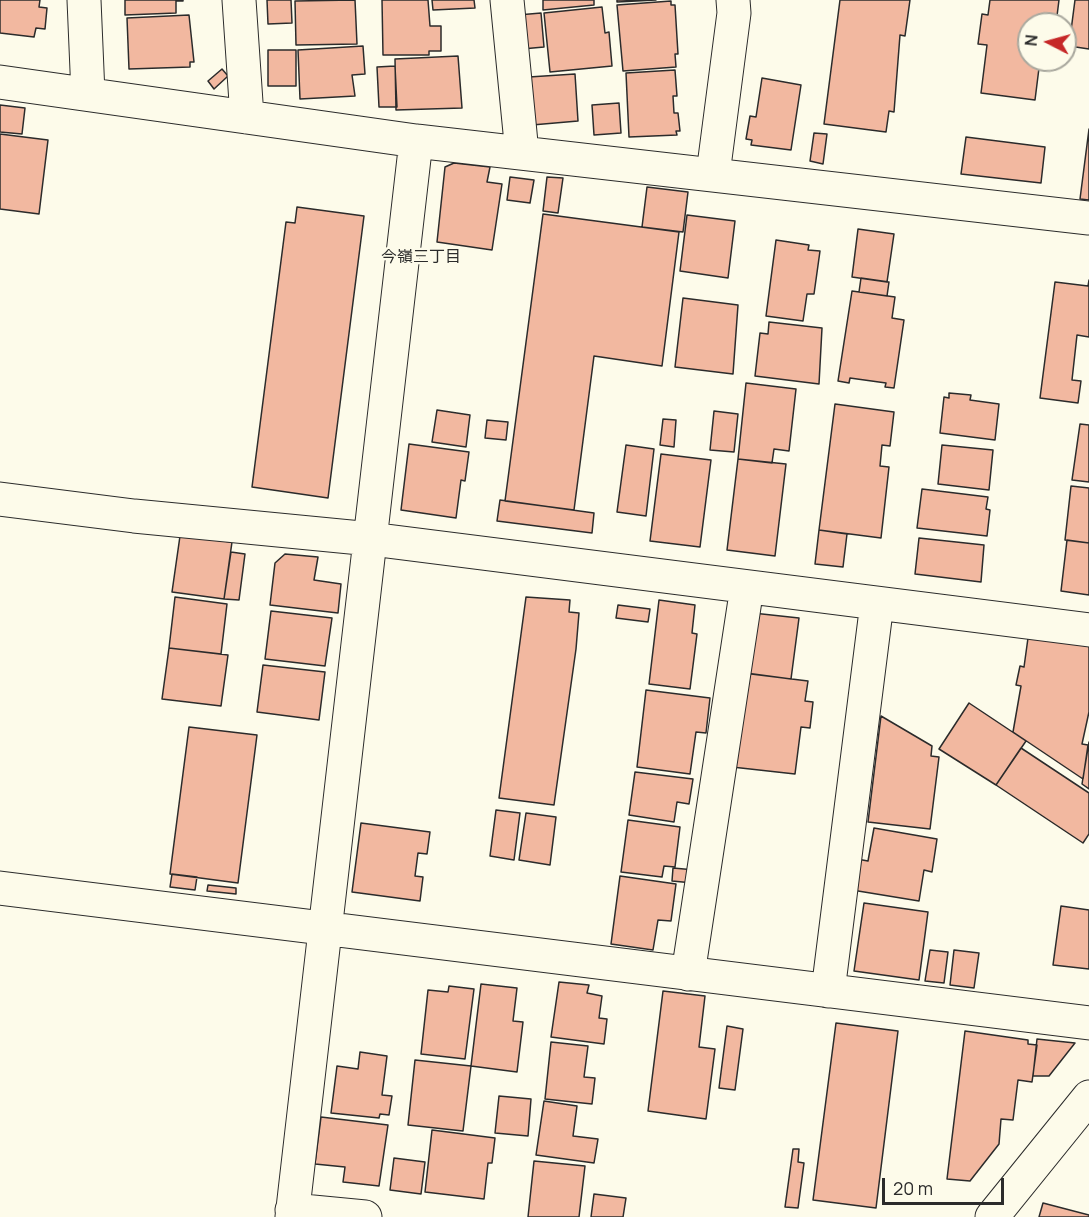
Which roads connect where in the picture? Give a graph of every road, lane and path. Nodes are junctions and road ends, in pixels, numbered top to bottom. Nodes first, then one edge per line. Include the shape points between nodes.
1 (84, 0) edge
2 (239, 0) edge
3 (507, 0) edge
4 (733, 0) edge
5 (0, 82) edge
6 (88, 94) junction
7 (247, 117) junction
8 (416, 141) junction
9 (522, 153) junction
10 (713, 174) junction
11 (1089, 218) edge
12 (0, 499) edge
13 (371, 539) junction
14 (747, 587) junction
15 (877, 603) junction
16 (1089, 630) edge
17 (0, 888) edge
18 (323, 929) junction
19 (688, 974) junction
20 (828, 991) junction
21 (1089, 1023) edge
22 (1089, 1097) edge
23 (292, 1213) edge
24 (365, 1217) edge
25 (992, 1217) edge

1 - 6 street
2 - 7 street
3 - 9 street
4 - 10 street
5 - 6 street
6 - 7 street
7 - 8 street
8 - 9 street
8 - 13 street
9 - 10 street
10 - 11 street
12 - 13 street
13 - 14 street
13 - 18 street
14 - 15 street
14 - 19 street
15 - 16 street
15 - 20 street
17 - 18 street
18 - 19 street
18 - 23 street
19 - 20 street
20 - 21 street
22 - 25 street
23 - 24 street

